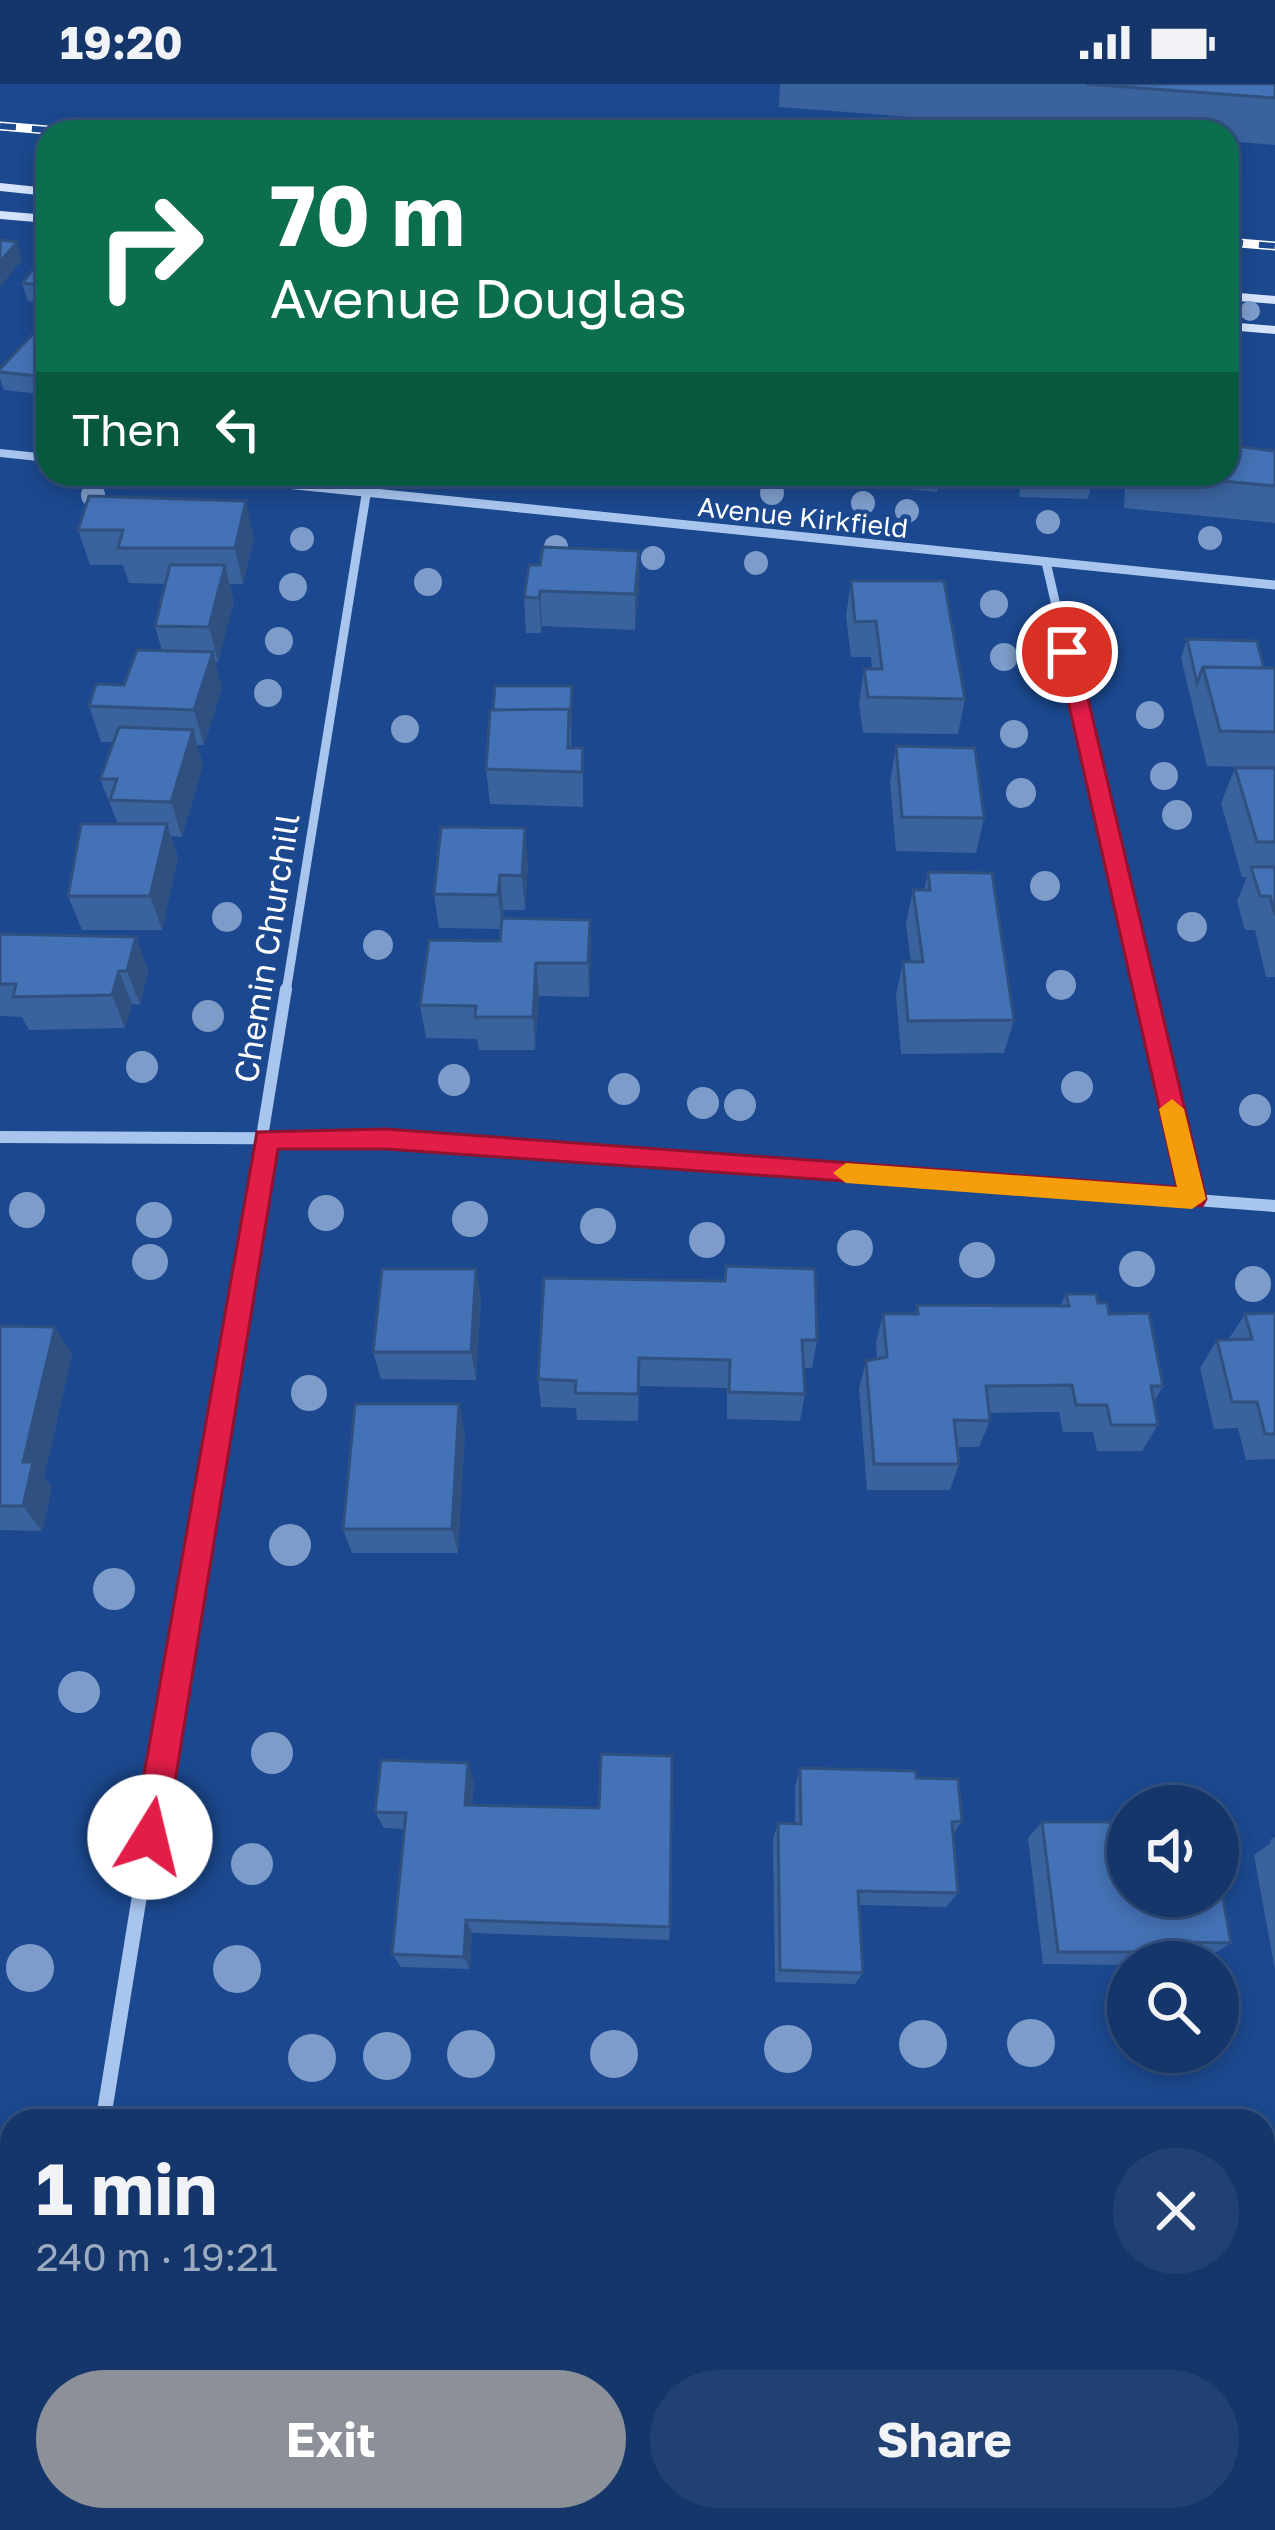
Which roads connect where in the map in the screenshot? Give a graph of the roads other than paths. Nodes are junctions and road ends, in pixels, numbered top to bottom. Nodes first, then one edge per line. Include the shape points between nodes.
1 (0, 188) edge
2 (36, 191) edge
3 (0, 215) edge
4 (36, 218) edge
5 (1239, 297) edge
6 (1275, 300) edge
7 (1239, 327) edge
8 (1275, 330) edge
9 (0, 453) edge
10 (36, 457) edge
11 (288, 486) edge
12 (366, 495) junction
13 (1046, 562) junction
14 (1275, 585) edge
15 (0, 1137) edge
16 (266, 1139) junction
17 (1192, 1199) junction
18 (1275, 1205) edge
19 (105, 2109) edge

1 - 2 main road
3 - 4 main road
5 - 6 main road
7 - 8 main road
9 - 10 street
11 - 12 street, Avenue Kirkfield
12 - 13 street, Avenue Kirkfield
12 - 16 street, Chemin Churchill
13 - 14 street, Avenue Kirkfield
13 - 17 street
15 - 16 street
16 - 17 street via 386,1139
16 - 19 street, Chemin Churchill
17 - 18 street

